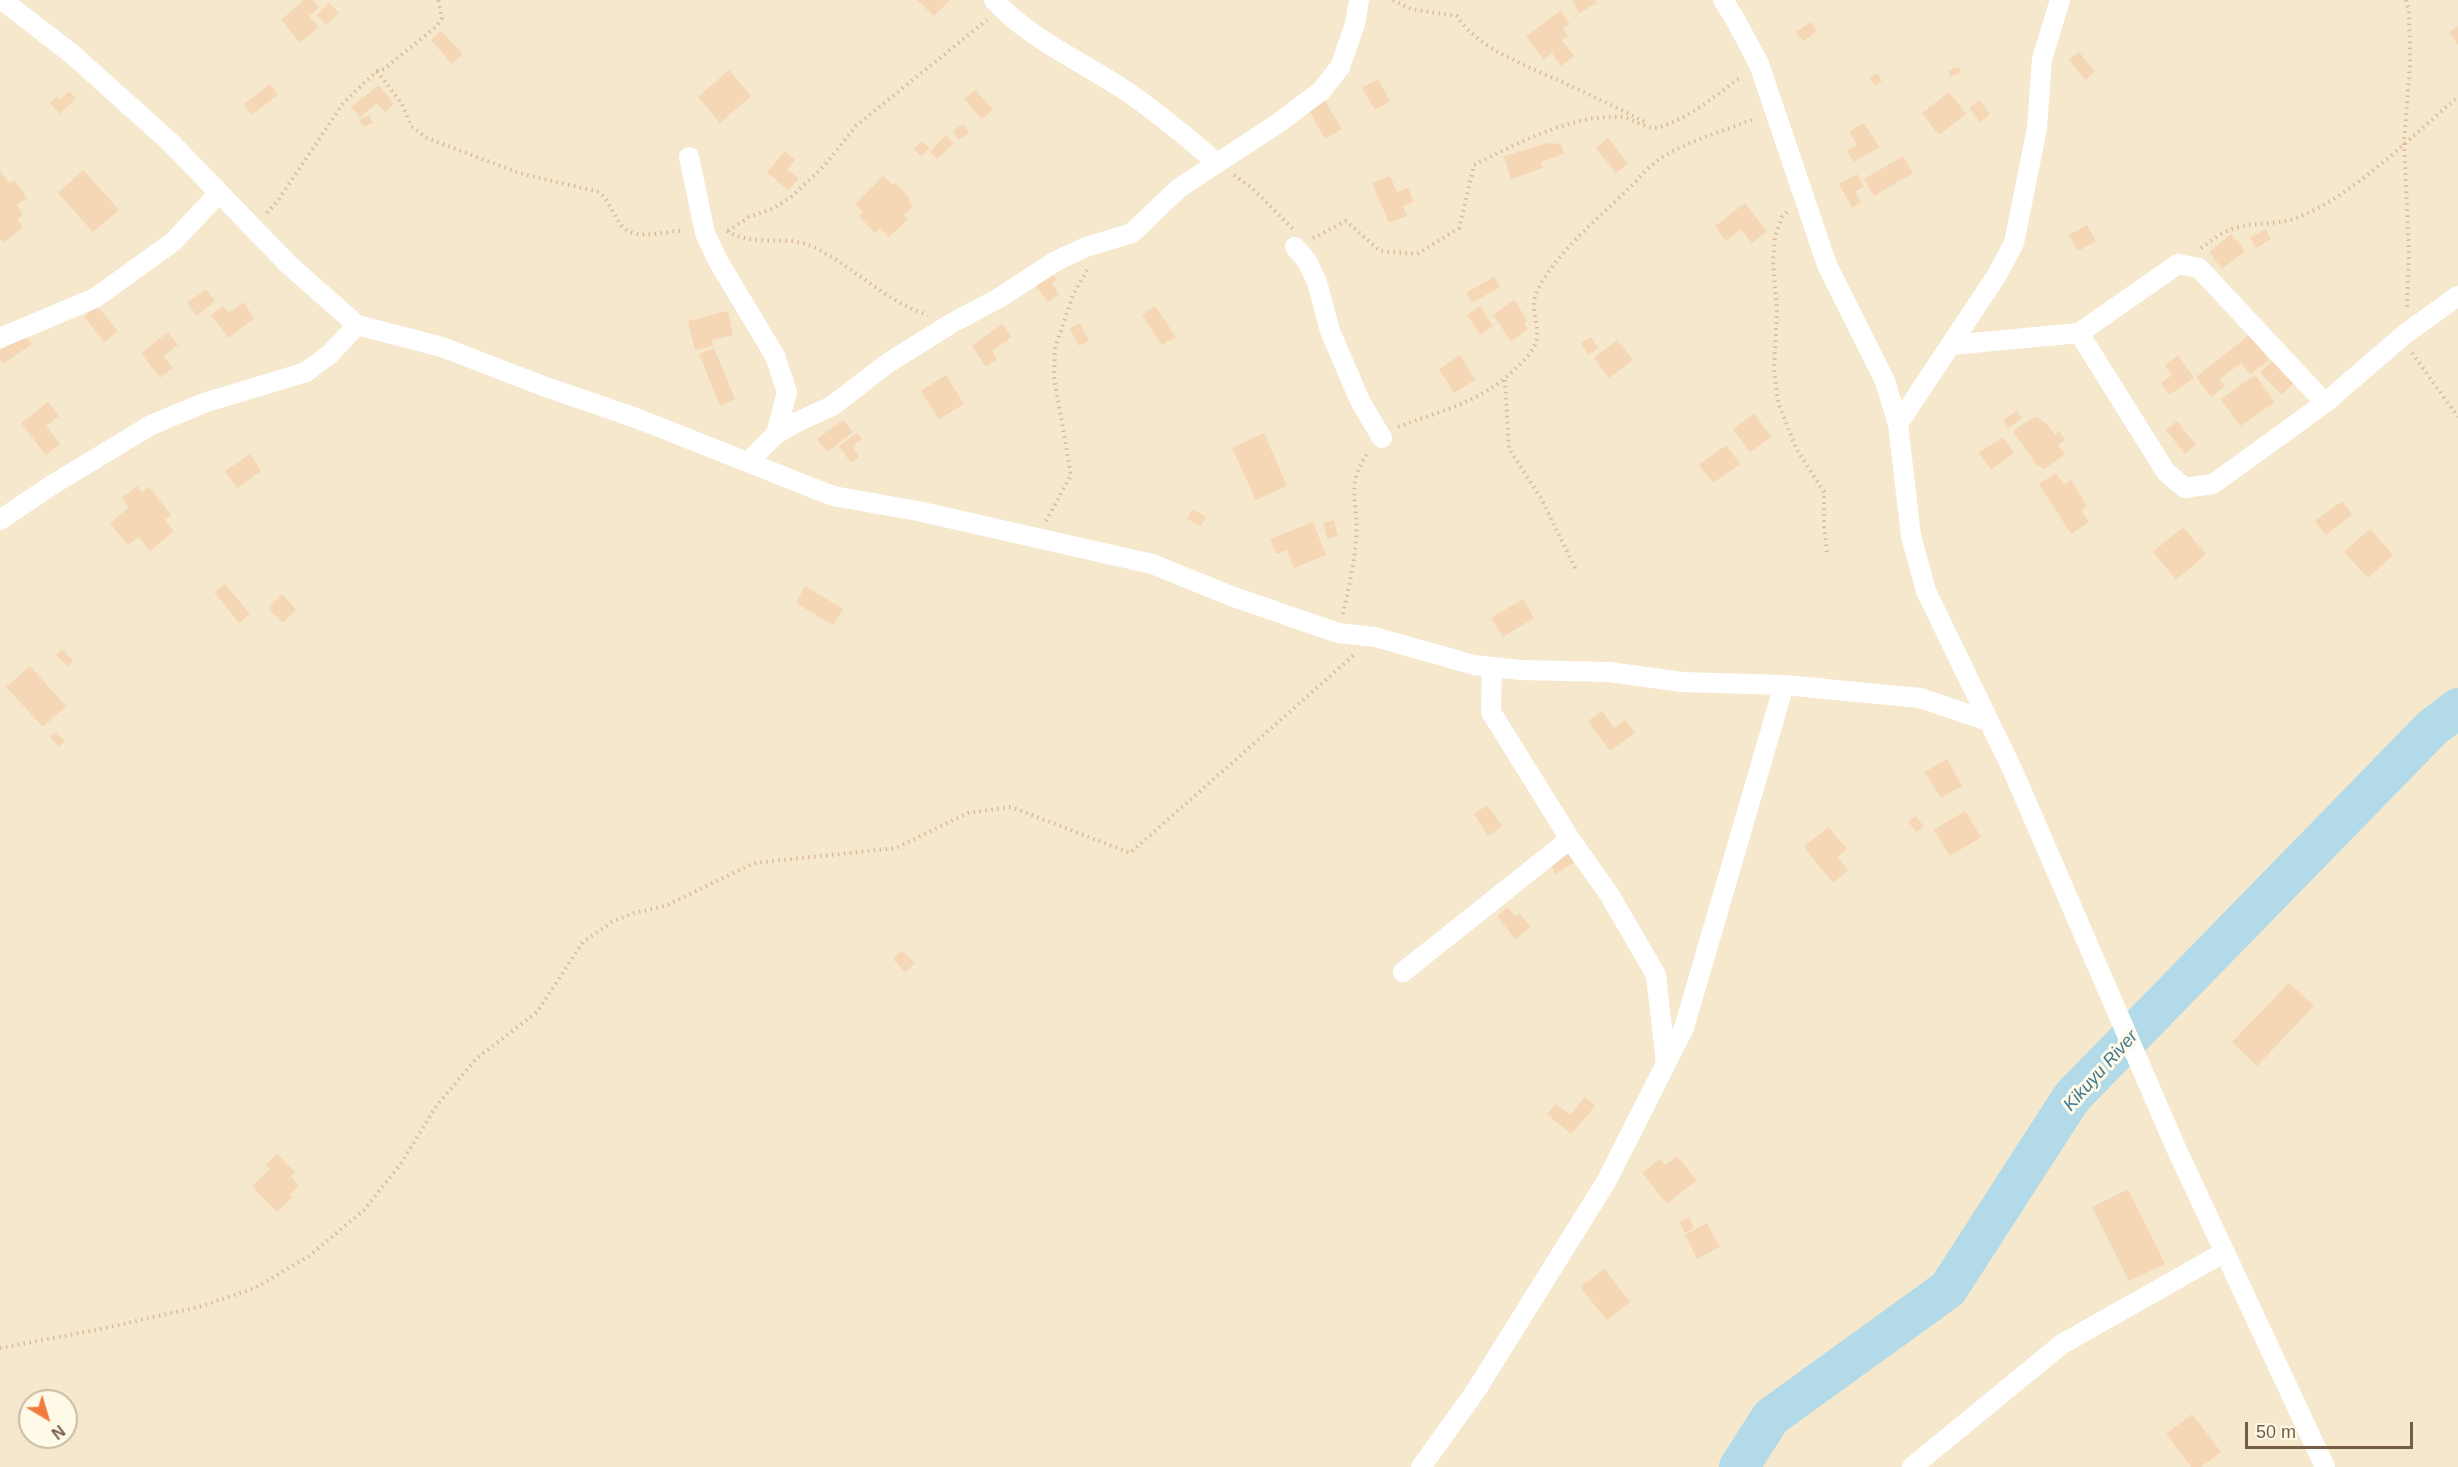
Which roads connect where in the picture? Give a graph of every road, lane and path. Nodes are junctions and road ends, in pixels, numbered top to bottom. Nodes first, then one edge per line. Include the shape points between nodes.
1 (2, 0) edge
2 (438, 0) edge
3 (1359, 0) edge
4 (1393, 0) edge
5 (1723, 0) edge
6 (2060, 0) edge
7 (2406, 0) edge
8 (1003, 5) edge
9 (1759, 64) junction
10 (377, 71) junction
11 (2458, 97) edge
12 (1774, 111) junction
13 (1657, 128) junction
14 (2404, 142) junction
15 (689, 157) dead end
16 (1218, 163) junction
17 (219, 193) junction
18 (1803, 196) junction
19 (252, 227) junction
20 (728, 231) junction
21 (705, 233) junction
22 (1112, 239) junction
23 (1300, 245) junction
24 (2199, 251) dead end
25 (2458, 296) edge
26 (952, 323) junction
27 (357, 325) junction
28 (2079, 333) junction
29 (2405, 334) junction
30 (0, 338) edge
31 (1951, 345) junction
32 (1505, 379) junction
33 (2325, 403) junction
34 (2458, 417) edge
35 (1898, 424) junction
36 (776, 434) junction
37 (1382, 438) junction
38 (748, 462) junction
39 (0, 520) edge
40 (1036, 539) junction
41 (1827, 552) dead end
42 (1577, 572) dead end
43 (1338, 633) junction
44 (1375, 637) junction
45 (1492, 667) junction
46 (1784, 685) junction
47 (1988, 721) junction
48 (1570, 839) junction
49 (1403, 972) dead end
50 (1666, 1064) junction
51 (2225, 1252) junction
52 (0, 1348) edge
53 (1421, 1467) edge
54 (1912, 1467) edge
55 (2325, 1467) edge

1 - 17 street via 72,54 171,143
2 - 10 path via 442,18 437,26
3 - 16 street via 1340,67 1321,91
4 - 13 path via 1411,9 1457,16 1472,35 1518,64
5 - 9 street
6 - 31 street via 2042,59 2037,128 2014,243
7 - 14 path via 2410,63
8 - 16 street via 1038,35 1125,90
8 - 20 path via 856,126 824,166 791,197
9 - 12 street
9 - 13 path via 1682,119
10 - 19 path via 344,102 279,199
10 - 21 path via 402,104 411,126 427,138 519,173 599,192 630,232
11 - 14 path
12 - 18 street
12 - 32 path via 1701,137 1661,157 1586,229 1538,289 1532,309 1536,343
13 - 23 path via 1621,117 1585,121 1515,145 1474,165 1459,228 1417,254 1380,251 1346,221
14 - 24 path via 2346,191 2304,214 2279,223 2232,229
14 - 29 path via 2409,273
15 - 21 street
16 - 22 street via 1179,188 1132,233
16 - 23 path via 1251,187
17 - 19 street
17 - 30 street via 173,242 95,298
18 - 35 street via 1827,265 1884,381
18 - 41 path via 1782,217 1775,236 1774,368 1778,402 1796,448 1824,492
19 - 27 street
20 - 21 path
20 - 26 path via 741,239 799,241 888,298
21 - 36 street via 775,356 787,392
22 - 26 street via 1056,261
22 - 40 path via 1086,271 1073,295 1055,348 1054,377 1071,475
23 - 37 street via 1317,282 1330,331 1360,401
25 - 29 street
26 - 36 street via 888,363 832,406
27 - 38 street via 442,347
27 - 39 street via 330,354 306,372 204,403 151,425
28 - 31 street
28 - 33 street via 2178,264 2199,268
28 - 33 street via 2166,472 2185,488 2213,484
29 - 33 street
29 - 34 path via 2413,356
31 - 35 street
32 - 37 path via 1465,404 1396,428
32 - 42 path via 1509,449 1561,534
35 - 47 street via 1911,536 1926,591
36 - 38 street
37 - 43 path via 1358,465 1354,480 1354,562
38 - 40 street via 834,496
40 - 43 street via 1152,564
43 - 44 street
44 - 45 street
44 - 52 path via 1130,853 1011,807 968,813 896,848 754,863 665,906 612,922 583,942 537,1012 477,1058 437,1105 400,1165 364,1210 309,1256 255,1288 202,1306
45 - 46 street via 1609,672 1682,682
45 - 48 street via 1491,712
46 - 47 street via 1920,698
46 - 50 street via 1693,1000
47 - 51 street via 2175,1148
48 - 49 street
48 - 50 street via 1609,894 1656,975
50 - 53 street via 1600,1192 1475,1392
51 - 54 street via 2062,1344
51 - 55 street

